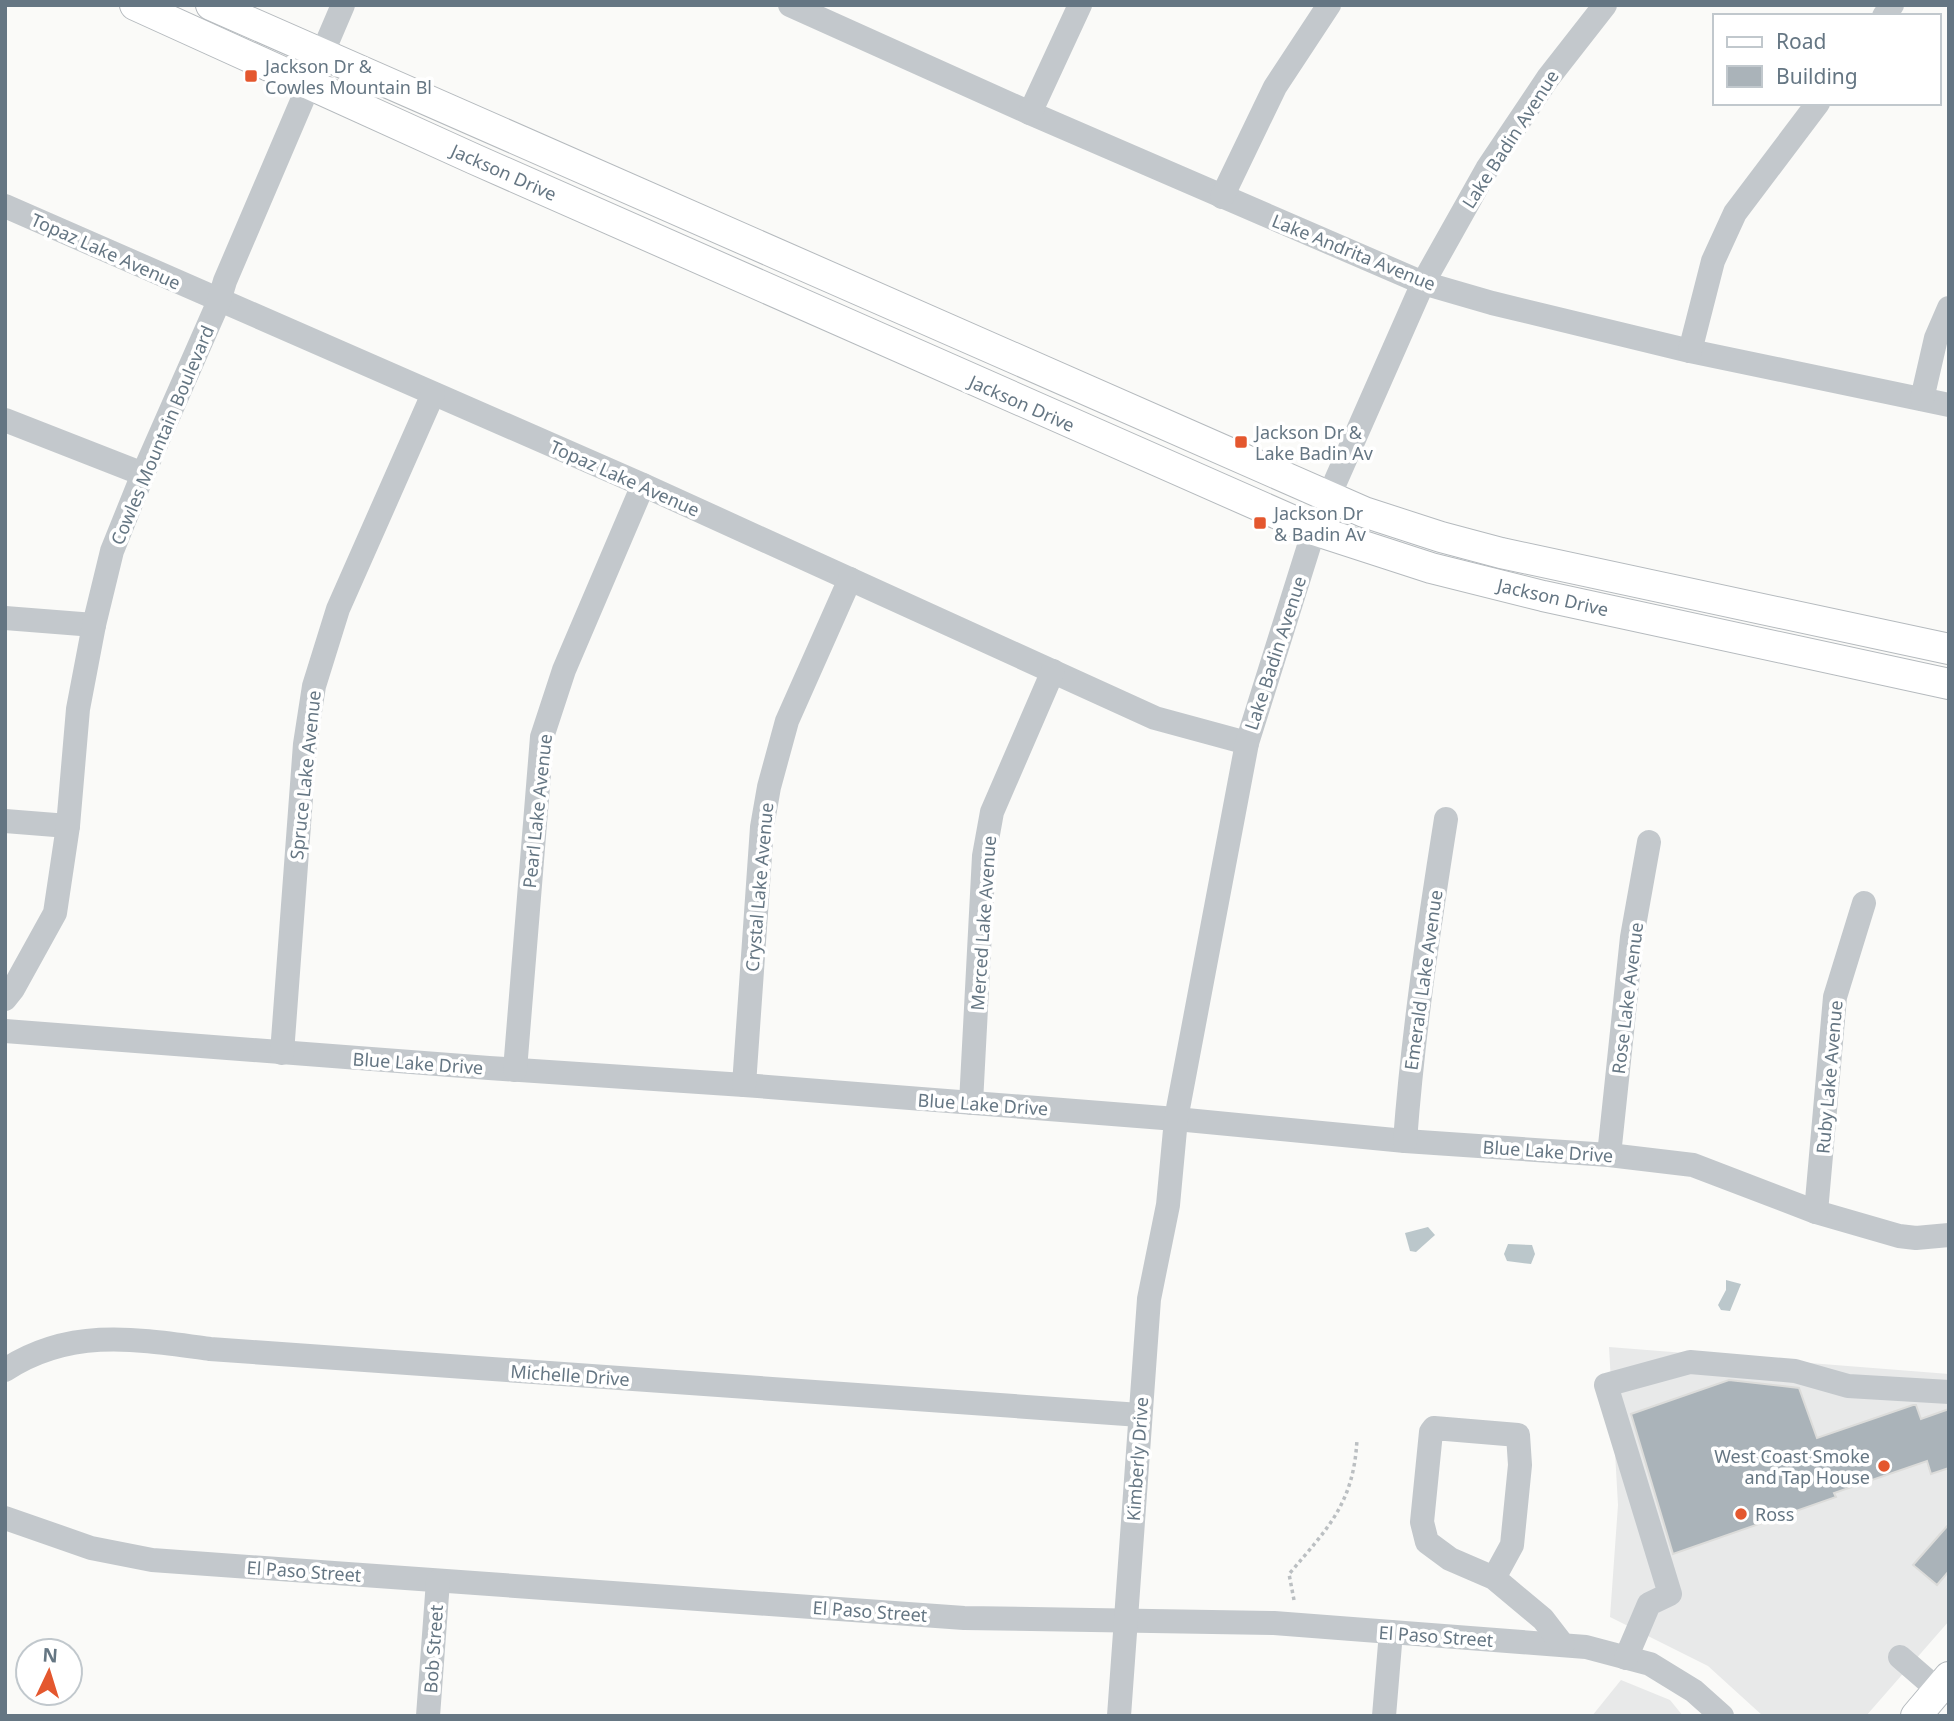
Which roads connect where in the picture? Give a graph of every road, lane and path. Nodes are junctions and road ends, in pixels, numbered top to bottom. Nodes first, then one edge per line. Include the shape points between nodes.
1 (135, 5) edge
2 (211, 5) edge
3 (343, 5) edge
4 (790, 5) edge
5 (1080, 5) edge
6 (1329, 5) edge
7 (1605, 5) edge
8 (823, 12) edge
9 (322, 54) junction
10 (309, 84) junction
11 (1816, 105) edge
12 (1030, 113) junction
13 (1222, 197) junction
14 (5, 206) edge
15 (1423, 283) junction
16 (219, 301) junction
17 (1949, 308) edge
18 (1690, 351) junction
19 (432, 394) junction
20 (1922, 400) junction
21 (1949, 405) edge
22 (5, 420) edge
23 (142, 474) junction
24 (643, 485) junction
25 (1328, 498) junction
26 (1314, 530) junction
27 (850, 579) junction
28 (5, 618) edge
29 (94, 625) junction
30 (1949, 649) edge
31 (1053, 671) junction
32 (1949, 684) edge
33 (1247, 743) junction
34 (1446, 819) dead end
35 (5, 821) edge
36 (68, 826) junction
37 (1649, 842) dead end
38 (1864, 903) dead end
39 (5, 999) edge
40 (5, 1031) edge
41 (282, 1053) junction
42 (515, 1070) junction
43 (744, 1085) junction
44 (971, 1103) junction
45 (1176, 1119) junction
46 (1405, 1141) junction
47 (1609, 1155) junction
48 (1168, 1205) joint
49 (1816, 1212) junction
50 (1949, 1235) edge
51 (5, 1370) edge
52 (1949, 1392) edge
53 (1140, 1415) junction
54 (1357, 1439) dead end
55 (5, 1518) edge
56 (1494, 1578) junction
57 (438, 1581) junction
58 (1294, 1600) dead end
59 (1127, 1619) junction
60 (1391, 1632) junction
61 (1563, 1645) junction
62 (1900, 1657) dead end
63 (1626, 1658) junction
64 (1944, 1684) edge
65 (428, 1716) edge
66 (1119, 1716) edge
67 (1384, 1716) edge
68 (1722, 1716) edge
69 (1916, 1716) edge

1 - 10 main road, Jackson Drive
2 - 9 main road, Jackson Drive
3 - 9 street, Cowles Mountain Boulevard
4 - 8 street, Lake Andrita Avenue
5 - 12 street
6 - 13 street via 1275,87
7 - 15 street, Lake Badin Avenue via 1548,78 1487,169
8 - 12 street, Lake Andrita Avenue
9 - 10 street, Cowles Mountain Boulevard
9 - 25 main road, Jackson Drive
10 - 16 street, Cowles Mountain Boulevard
10 - 26 main road, Jackson Drive
11 - 18 street via 1735,213 1713,261
12 - 13 street, Lake Andrita Avenue
13 - 15 street, Lake Andrita Avenue
14 - 16 street, Topaz Lake Avenue
15 - 18 street, Lake Andrita Avenue
15 - 25 street, Lake Badin Avenue
16 - 19 street, Topaz Lake Avenue
16 - 23 street, Cowles Mountain Boulevard
17 - 20 street via 1936,338
18 - 20 street, Lake Andrita Avenue
19 - 24 street, Topaz Lake Avenue
19 - 41 street, Spruce Lake Avenue via 338,609 314,686 304,744
20 - 21 street, Lake Andrita Avenue
22 - 23 street
23 - 29 street, Cowles Mountain Boulevard via 113,551
24 - 27 street, Topaz Lake Avenue
24 - 42 street, Pearl Lake Avenue via 564,670 542,737
25 - 26 street, Lake Badin Avenue
25 - 30 main road, Jackson Drive via 1502,553
26 - 32 main road, Jackson Drive via 1431,568 1543,596
26 - 33 street, Lake Badin Avenue
27 - 31 street, Topaz Lake Avenue
27 - 43 street, Crystal Lake Avenue via 787,721 769,787 762,827
28 - 29 street
29 - 36 street, Cowles Mountain Boulevard via 78,709
31 - 33 street, Topaz Lake Avenue via 1155,718
31 - 44 street, Merced Lake Avenue via 992,812 985,856
33 - 45 street, Lake Badin Avenue
34 - 46 street, Emerald Lake Avenue via 1411,1064
35 - 36 street
36 - 39 street, Cowles Mountain Boulevard via 55,913
37 - 47 street, Rose Lake Avenue via 1632,937
38 - 49 street, Ruby Lake Avenue via 1835,998
40 - 41 street, Blue Lake Drive
41 - 42 street, Blue Lake Drive
42 - 43 street, Blue Lake Drive
43 - 44 street, Blue Lake Drive
44 - 45 street, Blue Lake Drive
45 - 46 street, Blue Lake Drive
45 - 48 street, Lake Badin Avenue
46 - 47 street, Blue Lake Drive
47 - 49 street, Blue Lake Drive via 1693,1165
48 - 53 street, Kimberly Drive via 1149,1300
49 - 50 street, Blue Lake Drive via 1899,1236
51 - 53 street, Michelle Drive via 52,1348 97,1338
52 - 63 street via 1848,1386 1795,1371 1690,1362 1606,1385 1670,1594 1649,1604
53 - 59 street, Kimberly Drive
54 - 58 path via 1356,1466 1341,1508 1289,1574
55 - 57 street, El Paso Street via 71,1542 152,1560
56 - 56 street via 1450,1559 1427,1542 1422,1521 1434,1428 1518,1435 1520,1465 1512,1545
56 - 61 street via 1543,1619
57 - 59 street, El Paso Street via 964,1618
57 - 65 street, Bob Street
59 - 60 street, El Paso Street
59 - 66 street, Kimberly Drive
60 - 61 street, El Paso Street
60 - 67 street
61 - 63 street, El Paso Street
62 - 64 street
63 - 68 street, El Paso Street via 1650,1664 1694,1691
64 - 69 main road

